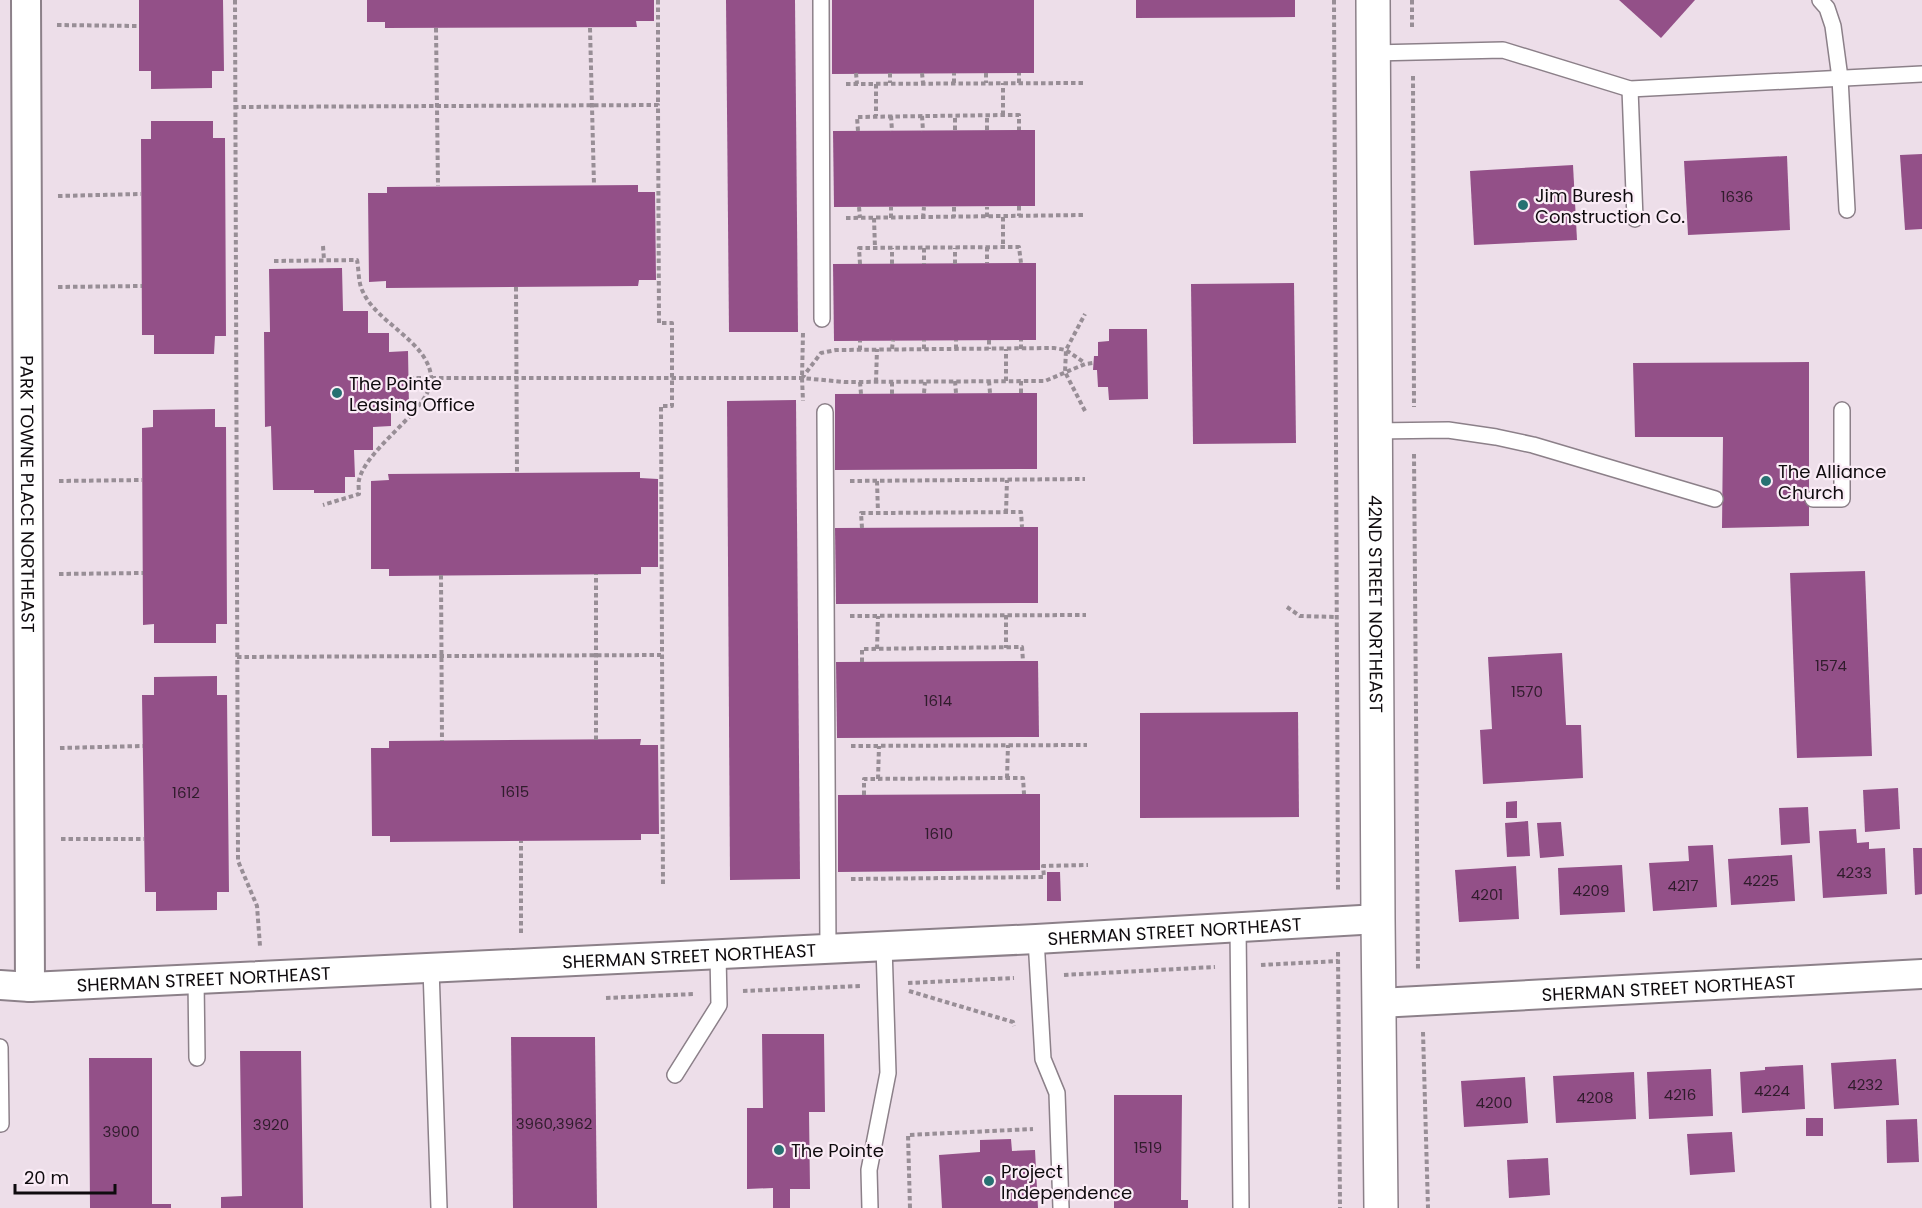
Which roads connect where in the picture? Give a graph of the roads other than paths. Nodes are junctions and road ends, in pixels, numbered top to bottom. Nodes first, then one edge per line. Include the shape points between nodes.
1 (821, 0) edge
2 (1373, 0) edge
3 (1820, 0) edge
4 (26, 12) edge
5 (1373, 53) junction
6 (1922, 74) edge
7 (1840, 78) junction
8 (1630, 89) junction
9 (1846, 210) dead end
10 (1635, 219) dead end
11 (822, 319) road end
12 (1842, 410) dead end
13 (825, 412) dead end
14 (1375, 431) junction
15 (1715, 499) dead end
16 (1813, 499) dead end
17 (1377, 920) junction
18 (1238, 927) junction
19 (1036, 939) junction
20 (884, 946) junction
21 (828, 949) junction
22 (718, 954) junction
23 (431, 968) junction
24 (1922, 974) edge
25 (196, 979) junction
26 (0, 985) edge
27 (30, 987) junction
28 (1379, 1003) junction
29 (0, 1047) edge
30 (197, 1058) dead end
31 (675, 1075) dead end
32 (0, 1124) edge
33 (439, 1208) edge
34 (870, 1208) edge
35 (1061, 1208) edge
36 (1241, 1208) edge
37 (1382, 1208) edge

1 - 11 lane
2 - 5 street, 42ND STREET NORTHEAST
3 - 7 lane via 1833,26
4 - 27 street, PARK TOWNE PLACE NORTHEAST
5 - 8 lane via 1503,50
5 - 14 street, 42ND STREET NORTHEAST
6 - 7 lane
7 - 8 lane
7 - 9 lane
8 - 10 lane
12 - 16 lane via 1842,498
13 - 21 lane
14 - 15 lane via 1448,430 1533,445
14 - 17 street, 42ND STREET NORTHEAST
17 - 18 street, SHERMAN STREET NORTHEAST
17 - 28 street, 42ND STREET NORTHEAST
18 - 19 street, SHERMAN STREET NORTHEAST
18 - 36 lane
19 - 20 street, SHERMAN STREET NORTHEAST
19 - 35 lane via 1043,1059 1057,1093
20 - 21 street, SHERMAN STREET NORTHEAST
20 - 34 lane via 892,984 888,1073 869,1170
21 - 22 street, SHERMAN STREET NORTHEAST
22 - 23 street, SHERMAN STREET NORTHEAST
22 - 31 lane via 719,1005
23 - 25 street, SHERMAN STREET NORTHEAST
23 - 33 lane
24 - 28 street, SHERMAN STREET NORTHEAST
25 - 27 street, SHERMAN STREET NORTHEAST
25 - 30 lane
26 - 27 street, SHERMAN STREET NORTHEAST
28 - 37 street, 42ND STREET NORTHEAST
29 - 32 lane

